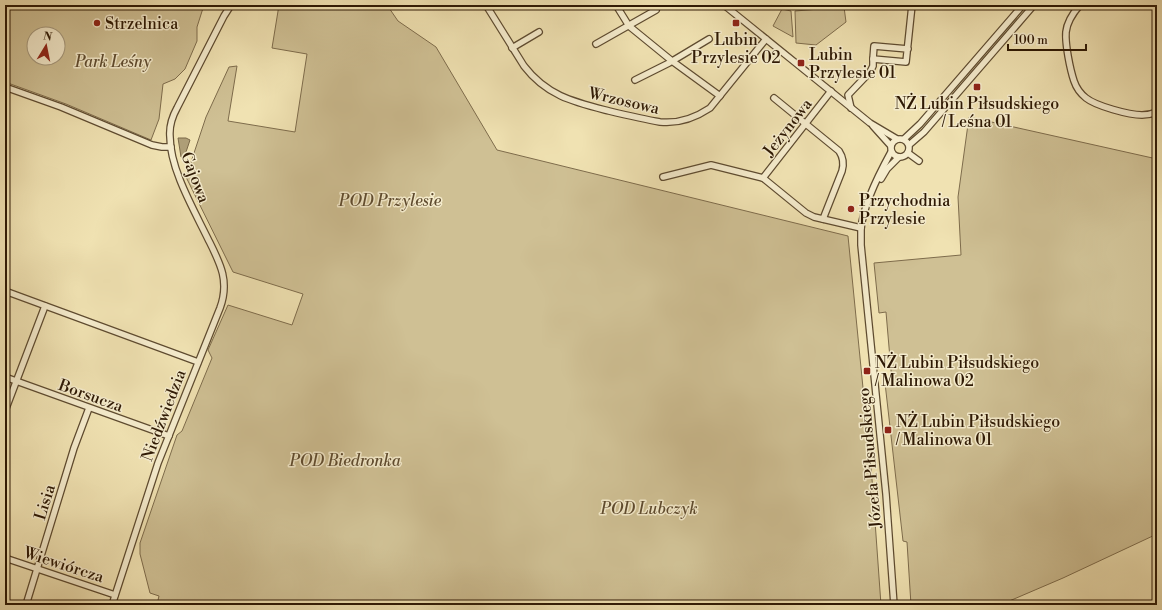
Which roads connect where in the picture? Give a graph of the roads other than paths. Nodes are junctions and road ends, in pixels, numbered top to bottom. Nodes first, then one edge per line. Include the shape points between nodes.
1 (231, 5) edge
2 (486, 5) edge
3 (616, 5) edge
4 (724, 5) edge
5 (912, 5) edge
6 (1023, 5) edge
7 (1034, 5) edge
8 (1080, 5) edge
9 (656, 10) dead end
10 (629, 26) junction
11 (539, 32) dead end
12 (709, 39) dead end
13 (766, 39) junction
14 (596, 44) dead end
15 (512, 48) junction
16 (908, 49) junction
17 (873, 59) junction
18 (672, 61) junction
19 (635, 80) dead end
20 (5, 88) edge
21 (831, 91) junction
22 (720, 96) junction
23 (774, 98) dead end
24 (851, 108) junction
25 (1157, 112) edge
26 (806, 123) junction
27 (870, 123) junction
28 (897, 139) junction
29 (904, 139) junction
30 (909, 145) junction
31 (171, 148) junction
32 (891, 149) junction
33 (908, 153) junction
34 (900, 157) junction
35 (919, 161) dead end
36 (663, 177) dead end
37 (763, 178) junction
38 (873, 191) junction
39 (823, 219) junction
40 (861, 228) junction
41 (5, 291) edge
42 (45, 306) junction
43 (198, 362) junction
44 (5, 377) edge
45 (16, 381) junction
46 (89, 408) junction
47 (5, 411) edge
48 (169, 436) junction
49 (5, 558) edge
50 (38, 569) junction
51 (115, 595) junction
52 (26, 605) edge
53 (112, 605) edge
54 (894, 605) edge

1 - 31 street, Gajowa via 173,114
2 - 15 street, Wrzosowa
3 - 10 street
4 - 13 street
5 - 16 street
6 - 29 street via 920,124
7 - 30 street via 924,132
8 - 25 street via 1068,24 1066,41 1078,90 1086,98 1104,107 1134,115
9 - 10 street
10 - 14 street
10 - 18 street
11 - 15 street
12 - 18 street
13 - 21 street
13 - 22 street, Wrzosowa
15 - 22 street, Wrzosowa via 529,73 561,96 575,102 651,121 673,123 692,118 710,108
16 - 17 street via 906,62
16 - 17 street via 874,46
17 - 24 street via 870,72 848,95
18 - 19 street
18 - 22 street
20 - 31 street via 61,107 152,145
21 - 24 street
21 - 26 street, Jeżynowa
23 - 26 street
24 - 27 street
26 - 37 street, Jeżynowa
26 - 39 street via 839,151 844,166
27 - 28 street
27 - 32 street
28 - 29 street
28 - 32 street via 892,143
29 - 30 street
30 - 33 street
31 - 43 street, Gajowa via 180,180 220,263 224,279 222,303
32 - 34 street
32 - 38 street, Józefa Piłsudskiego
33 - 34 street
33 - 35 street
34 - 38 street, Józefa Piłsudskiego via 887,169
36 - 37 street via 711,166
37 - 39 street via 806,213
38 - 40 street, Józefa Piłsudskiego
39 - 40 street
40 - 54 street, Józefa Piłsudskiego
41 - 42 street, Niedźwiedzia
42 - 43 street, Niedźwiedzia
42 - 45 street
43 - 48 street, Niedźwiedzia
44 - 45 street, Borsucza
45 - 46 street, Borsucza
45 - 47 street
46 - 48 street, Borsucza
46 - 50 street, Lisia via 74,448
48 - 51 street, Niedźwiedzia
49 - 50 street, Wiewiórcza
50 - 51 street, Wiewiórcza
50 - 52 street, Lisia
51 - 53 street, Niedźwiedzia

